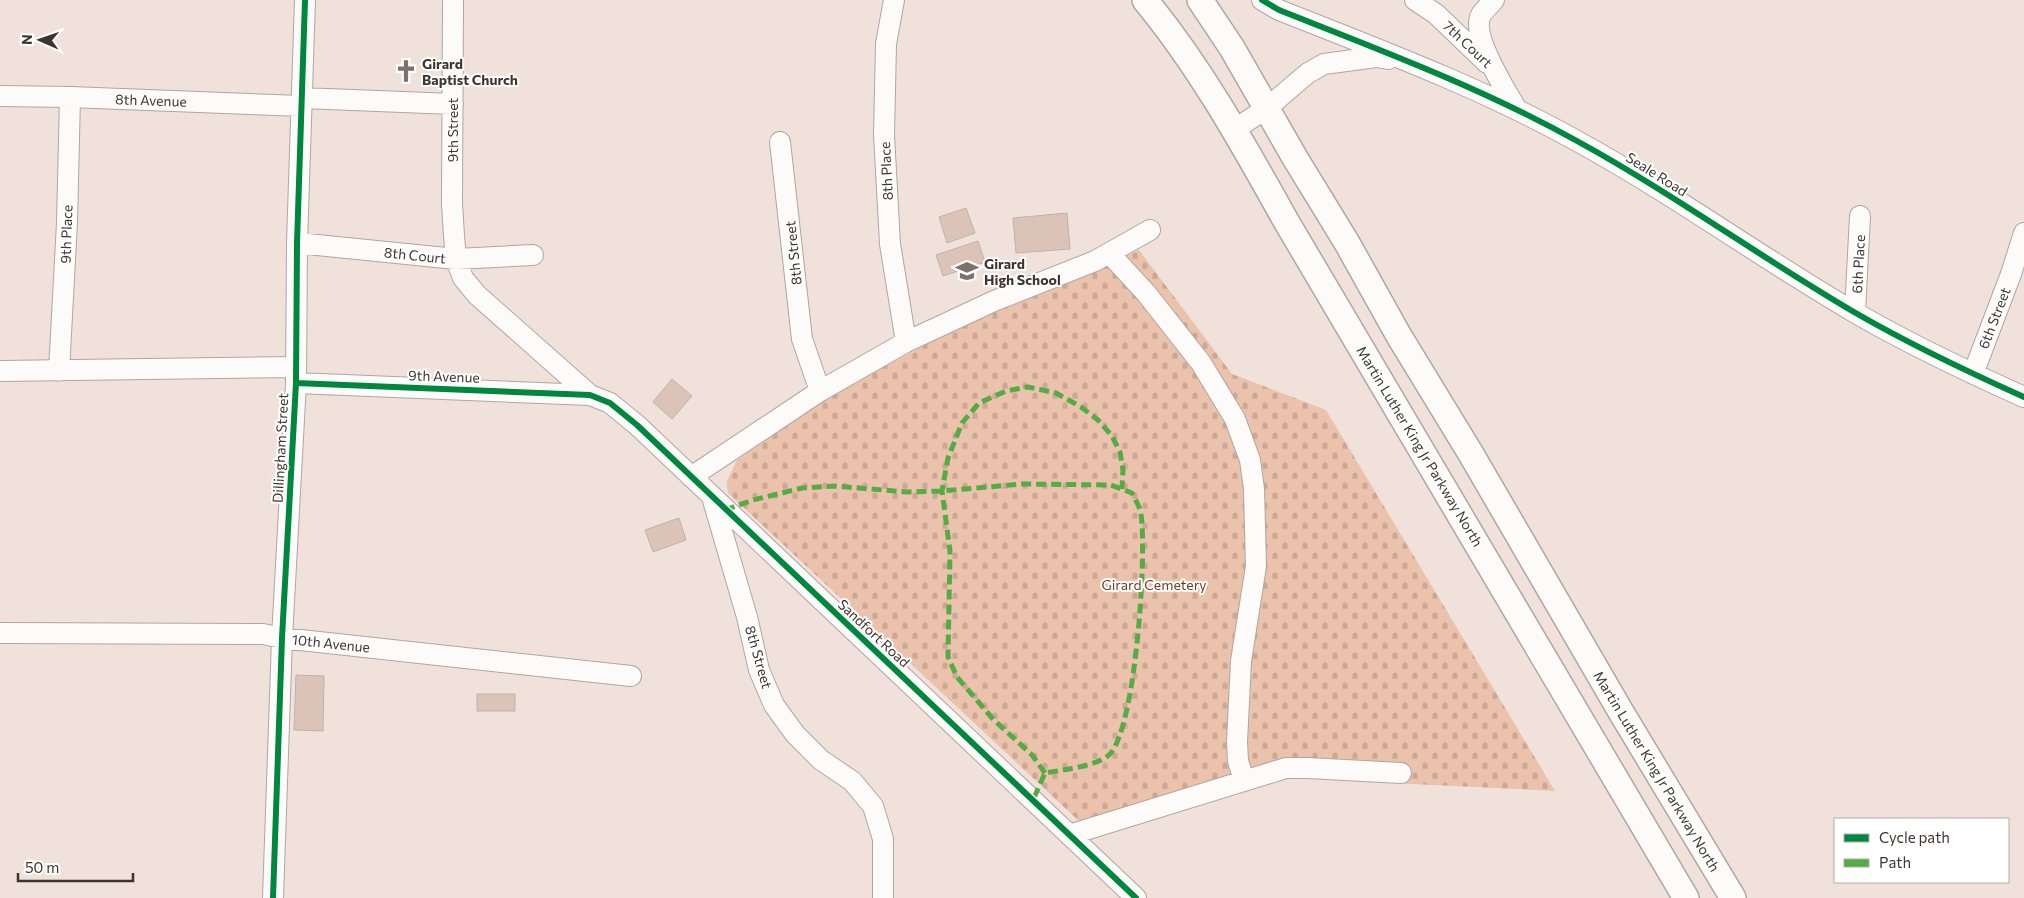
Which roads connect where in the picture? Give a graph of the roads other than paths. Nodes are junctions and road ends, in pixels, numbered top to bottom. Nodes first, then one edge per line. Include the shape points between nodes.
1 (305, 0) edge
2 (453, 0) edge
3 (894, 0) edge
4 (1145, 0) edge
5 (1200, 0) edge
6 (1262, 0) edge
7 (1415, 0) edge
8 (1494, 0) edge
9 (1412, 63) junction
10 (1496, 71) junction
11 (0, 96) edge
12 (70, 96) junction
13 (302, 102) junction
14 (453, 104) junction
15 (1267, 108) junction
16 (1517, 110) junction
17 (1235, 128) junction
18 (780, 142) dead end
19 (1860, 216) dead end
20 (1150, 230) dead end
21 (2024, 233) edge
22 (297, 243) junction
23 (1110, 254) junction
24 (533, 255) dead end
25 (456, 259) junction
26 (1855, 312) junction
27 (906, 342) junction
28 (0, 371) edge
29 (59, 371) junction
30 (1973, 374) junction
31 (296, 375) junction
32 (820, 391) junction
33 (590, 395) junction
34 (2024, 397) edge
35 (691, 477) junction
36 (712, 497) junction
37 (0, 633) edge
38 (282, 638) junction
39 (631, 676) dead end
40 (1401, 773) dead end
41 (1244, 780) junction
42 (1069, 835) junction
43 (272, 898) edge
44 (883, 898) edge
45 (1136, 898) edge
46 (1686, 898) edge
47 (1733, 898) edge

1 - 13 street, Dillingham Street
2 - 14 street, 9th Street
3 - 27 street, 8th Place via 886,44 884,135 890,244
4 - 17 main road, Martin Luther King Jr Parkway North via 1186,52
5 - 15 main road, Martin Luther King Jr Parkway North
6 - 9 street, Seale Road via 1279,10
7 - 10 street, 7th Court via 1436,14
8 - 10 street via 1481,15 1478,26 1482,44
9 - 15 street, Seale Road via 1376,57 1324,64 1308,73
9 - 16 street, Seale Road
10 - 16 street
11 - 12 street, 8th Avenue
12 - 13 street, 8th Avenue
12 - 29 street, 9th Place
13 - 14 street, 8th Avenue
13 - 22 street, Dillingham Street
14 - 25 street, 9th Street via 452,204
15 - 17 street, Seale Road
15 - 47 main road, Martin Luther King Jr Parkway North
16 - 26 street, Seale Road via 1577,140
17 - 46 main road, Martin Luther King Jr Parkway North via 1286,221
18 - 32 street, 8th Street via 802,339
19 - 26 street, 6th Place
20 - 23 street
21 - 30 street, 6th Street
22 - 25 street, 8th Court
22 - 31 street, Dillingham Street
23 - 27 street via 994,301
23 - 41 street via 1146,293 1201,363 1235,419 1250,460 1256,566 1241,661 1237,733 1238,761
24 - 25 street, 8th Court
25 - 33 street via 463,278 477,295
26 - 30 street, Seale Road
27 - 32 street
28 - 29 street, 9th Avenue
29 - 31 street, 9th Avenue
30 - 34 street, Seale Road
31 - 33 street, 9th Avenue
31 - 38 street, Dillingham Street
32 - 35 street
33 - 35 street, Sandfort Road via 610,403
35 - 36 street, Sandfort Road
36 - 42 street, Sandfort Road
36 - 44 street, 8th Street via 759,670 774,705 795,734 821,760 852,781 873,806 883,839
37 - 38 street, 10th Avenue via 262,634
38 - 39 street, 10th Avenue
38 - 43 street, Dillingham Street
40 - 41 street via 1286,768
41 - 42 street
42 - 45 street, Sandfort Road

